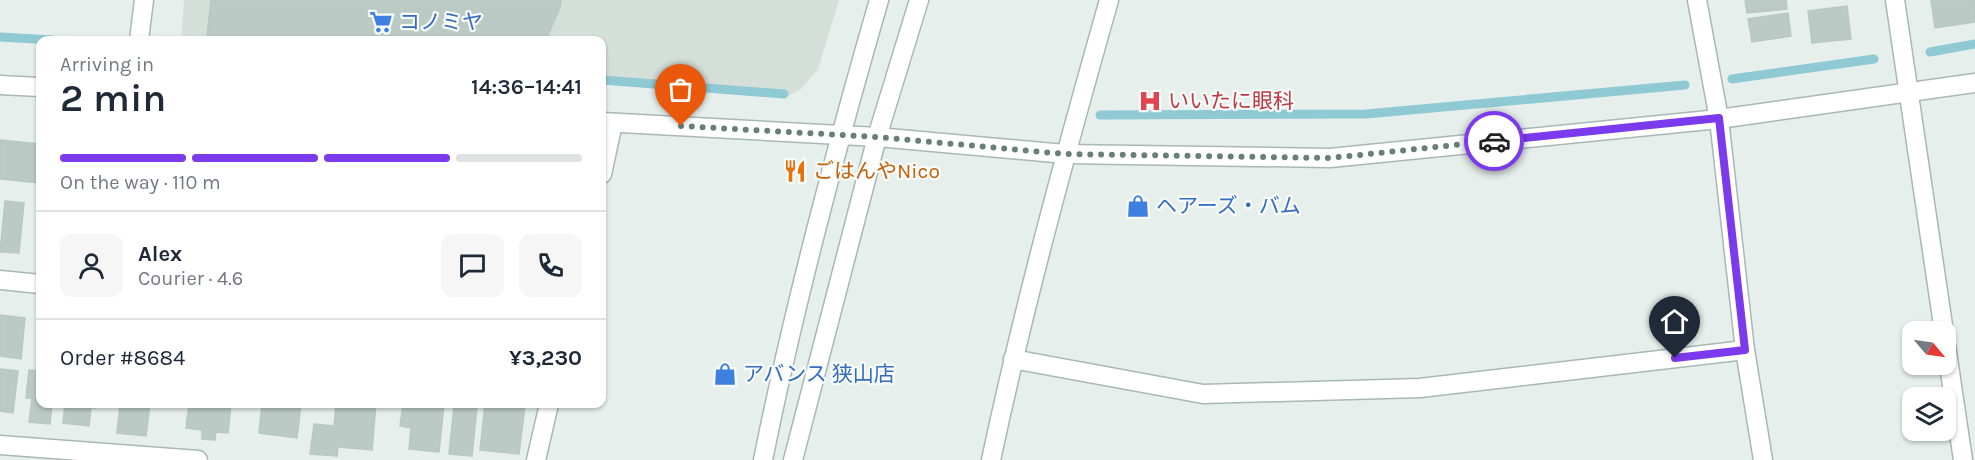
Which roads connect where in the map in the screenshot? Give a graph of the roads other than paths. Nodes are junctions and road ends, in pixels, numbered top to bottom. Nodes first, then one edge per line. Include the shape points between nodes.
1 (144, 0) edge
2 (879, 0) edge
3 (919, 0) edge
4 (1109, 0) edge
5 (1697, 0) edge
6 (1895, 0) edge
7 (140, 36) edge
8 (1975, 83) edge
9 (0, 85) edge
10 (36, 87) edge
11 (1908, 92) junction
12 (1719, 118) junction
13 (608, 122) edge
14 (840, 135) junction
15 (877, 137) junction
16 (606, 139) edge
17 (1065, 154) junction
18 (0, 280) edge
19 (36, 284) edge
20 (1942, 321) edge
21 (1745, 350) junction
22 (1013, 358) junction
23 (1950, 375) edge
24 (548, 408) edge
25 (0, 445) edge
26 (198, 460) edge
27 (536, 460) edge
28 (763, 460) edge
29 (793, 460) edge
30 (991, 460) edge
31 (1763, 460) edge
32 (1963, 460) edge

1 - 7 street
2 - 14 street
3 - 15 street
4 - 17 street
5 - 12 street
6 - 11 street
8 - 11 street
9 - 10 street
11 - 12 street
11 - 20 street
12 - 17 street via 1330,158
12 - 21 street
13 - 14 street
13 - 16 street
14 - 15 street
14 - 28 street via 780,371
15 - 17 street
15 - 29 street
17 - 22 street
18 - 19 street
21 - 22 street via 1420,388 1203,394
21 - 31 street
22 - 30 street
23 - 32 street
24 - 27 street
25 - 26 street

